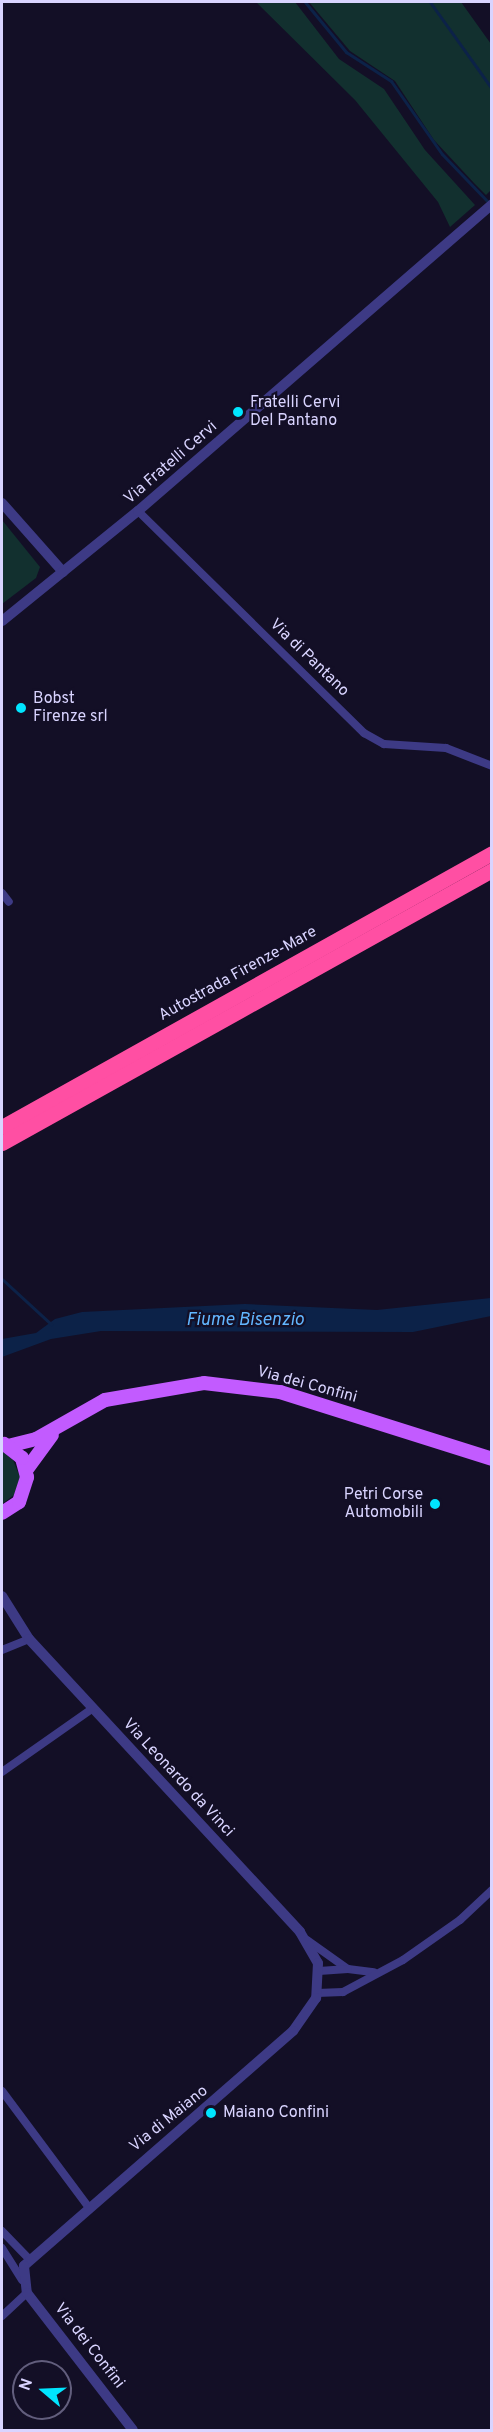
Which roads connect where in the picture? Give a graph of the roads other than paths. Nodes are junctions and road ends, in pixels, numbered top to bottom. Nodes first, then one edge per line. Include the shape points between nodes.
1 (492, 204) edge
2 (2, 503) edge
3 (138, 511) junction
4 (63, 572) junction
5 (2, 621) edge
6 (492, 766) edge
7 (492, 853) edge
8 (492, 870) edge
9 (2, 893) edge
10 (9, 902) dead end
11 (2, 1127) edge
12 (2, 1143) edge
13 (76, 1414) junction
14 (5, 1445) edge
15 (492, 1459) edge
16 (27, 1469) junction
17 (3, 1514) edge
18 (2, 1596) edge
19 (29, 1639) junction
20 (2, 1650) edge
21 (93, 1708) junction
22 (2, 1772) edge
23 (492, 1890) edge
24 (305, 1939) junction
25 (348, 1969) junction
26 (319, 1971) junction
27 (375, 1972) junction
28 (317, 1992) junction
29 (2, 2091) edge
30 (87, 2205) junction
31 (2, 2231) edge
32 (2, 2248) edge
33 (28, 2259) junction
34 (22, 2280) junction
35 (27, 2293) junction
36 (2, 2316) edge
37 (134, 2430) edge

1 - 3 street, Via Fratelli Cervi
2 - 4 street
3 - 4 street, Via Fratelli Cervi
3 - 6 street, Via di Pantano via 364,733 384,744 446,748
4 - 5 street, Via Fratelli Cervi
7 - 11 highway, Autostrada Firenze-Mare
8 - 12 highway, Autostrada Firenze-Mare
9 - 10 street
13 - 14 main road, Via dei Confini via 36,1439
13 - 15 main road, Via dei Confini via 105,1400 161,1387 241,1385 289,1395
13 - 16 main road, Via dei Confini via 40,1446
14 - 16 main road, Via dei Confini
16 - 17 main road, Via dei Confini via 24,1493
18 - 19 street, Via Leonardo da Vinci
19 - 20 street
19 - 21 street, Via Leonardo da Vinci
21 - 22 street
21 - 24 street, Via Leonardo da Vinci
23 - 27 street via 460,1920
24 - 25 street
24 - 26 street, Via di Maiano
24 - 28 street via 312,1989
25 - 26 street
25 - 27 street
26 - 28 street, Via di Maiano
27 - 28 street via 343,1992
28 - 30 street, Via di Maiano via 293,2031
29 - 30 street
30 - 33 street, Via di Maiano
31 - 33 street
32 - 34 street, Via dei Confini
33 - 34 street
34 - 35 street, Via dei Confini
35 - 36 street
35 - 37 street, Via dei Confini

